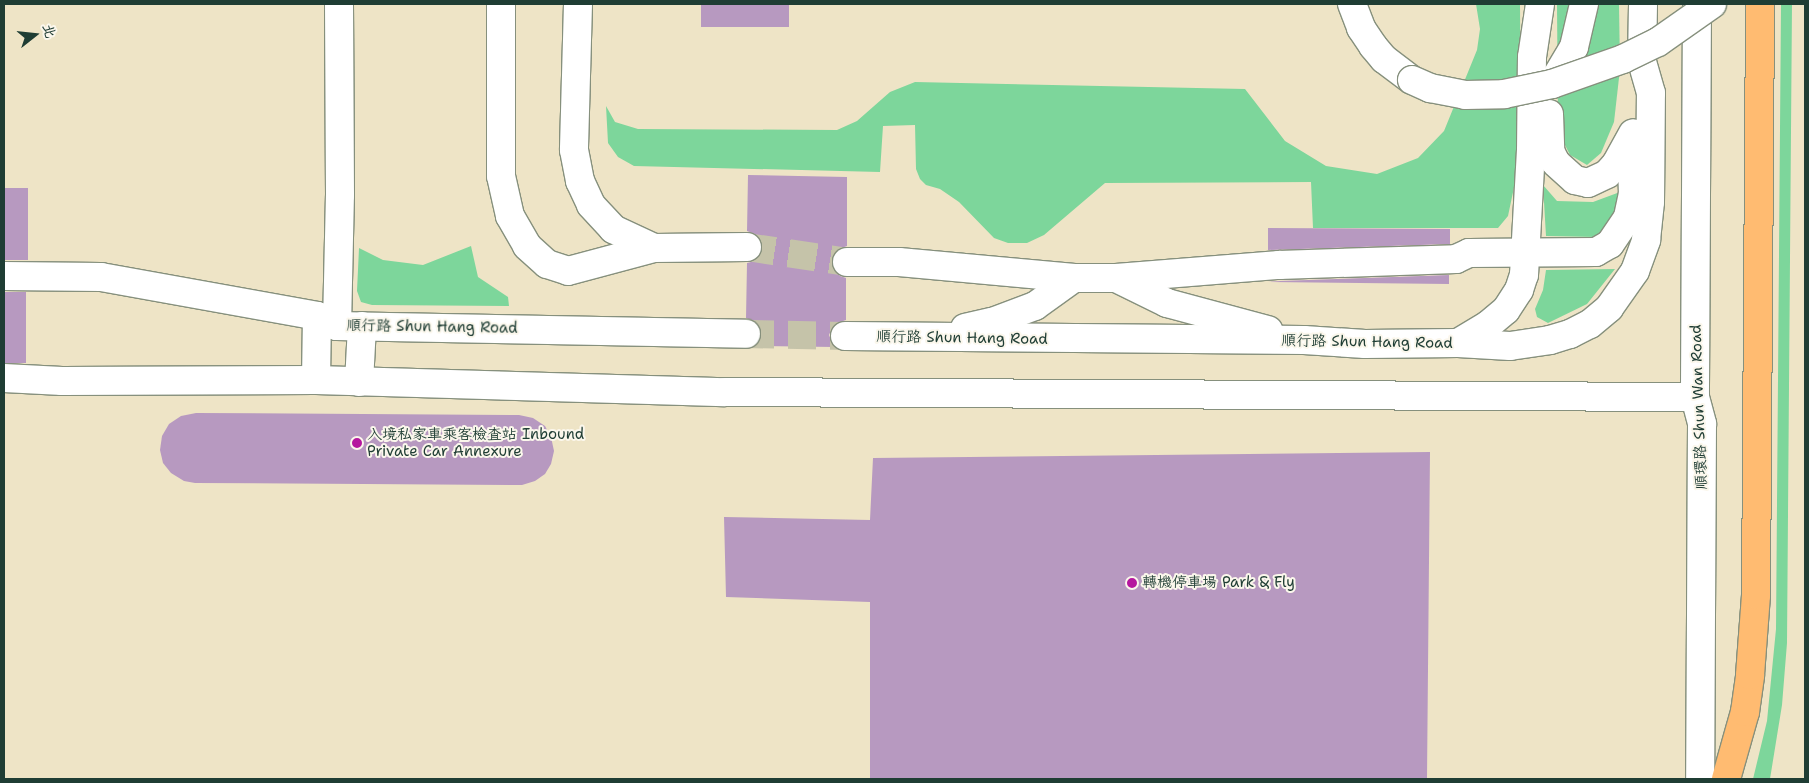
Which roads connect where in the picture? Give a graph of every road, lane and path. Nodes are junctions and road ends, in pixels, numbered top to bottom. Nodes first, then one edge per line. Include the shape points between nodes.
1 (339, 4) edge
2 (501, 4) edge
3 (578, 4) edge
4 (1352, 4) edge
5 (1584, 4) edge
6 (1643, 4) edge
7 (1697, 4) edge
8 (1712, 4) edge
9 (1760, 4) edge
10 (1540, 8) edge
11 (1642, 62) junction
12 (1552, 84) junction
13 (1633, 133) junction
14 (747, 246) tunnel mouth
15 (654, 248) junction
16 (1526, 252) junction
17 (847, 262) tunnel mouth
18 (4, 276) edge
19 (1074, 278) junction
20 (1116, 278) junction
21 (339, 323) junction
22 (746, 334) tunnel mouth
23 (845, 336) tunnel mouth
24 (917, 338) junction
25 (1304, 340) junction
26 (1458, 343) junction
27 (4, 378) edge
28 (316, 380) junction
29 (359, 382) junction
30 (1696, 397) junction
31 (1700, 779) edge
32 (1726, 779) edge

1 - 21 lane
2 - 15 lane via 501,176 510,216 527,246 546,264 568,271
3 - 15 lane via 574,150 580,181 591,205 613,229
4 - 12 lane, bridge via 1361,28 1384,60 1412,80 1430,88 1465,95 1504,94
5 - 12 lane via 1574,47
6 - 11 lane, 順行路 Shun Hang Road
7 - 30 lane, 順環路 Shun Wan Road
8 - 12 lane, bridge via 1658,42 1623,59
9 - 32 highway via 1756,595 1745,712
10 - 13 lane via 1548,59 1550,151 1556,162 1575,180 1597,180 1616,164
10 - 16 lane via 1532,57
11 - 13 lane via 1634,89
11 - 26 lane, 順行路 Shun Hang Road via 1651,93 1650,202 1646,240 1635,271 1623,291 1590,324 1550,340 1510,346
13 - 16 lane via 1633,194 1628,217 1610,244 1596,252
14 - 15 lane
16 - 20 lane via 1469,253 1456,259 1279,266
16 - 26 lane via 1520,290 1506,310
17 - 19 lane via 926,264
18 - 21 lane, 順行路 Shun Hang Road via 100,277
19 - 20 lane
19 - 24 lane via 1036,306 992,322
20 - 25 lane via 1167,303
21 - 22 lane, 順行路 Shun Hang Road
21 - 28 lane
21 - 29 lane
23 - 24 lane, 順行路 Shun Hang Road
24 - 25 lane, 順行路 Shun Hang Road
25 - 26 lane, 順行路 Shun Hang Road via 1365,344
27 - 28 lane via 62,381
28 - 29 lane
29 - 30 lane via 725,392
30 - 31 lane, 順環路 Shun Wan Road via 1702,424

